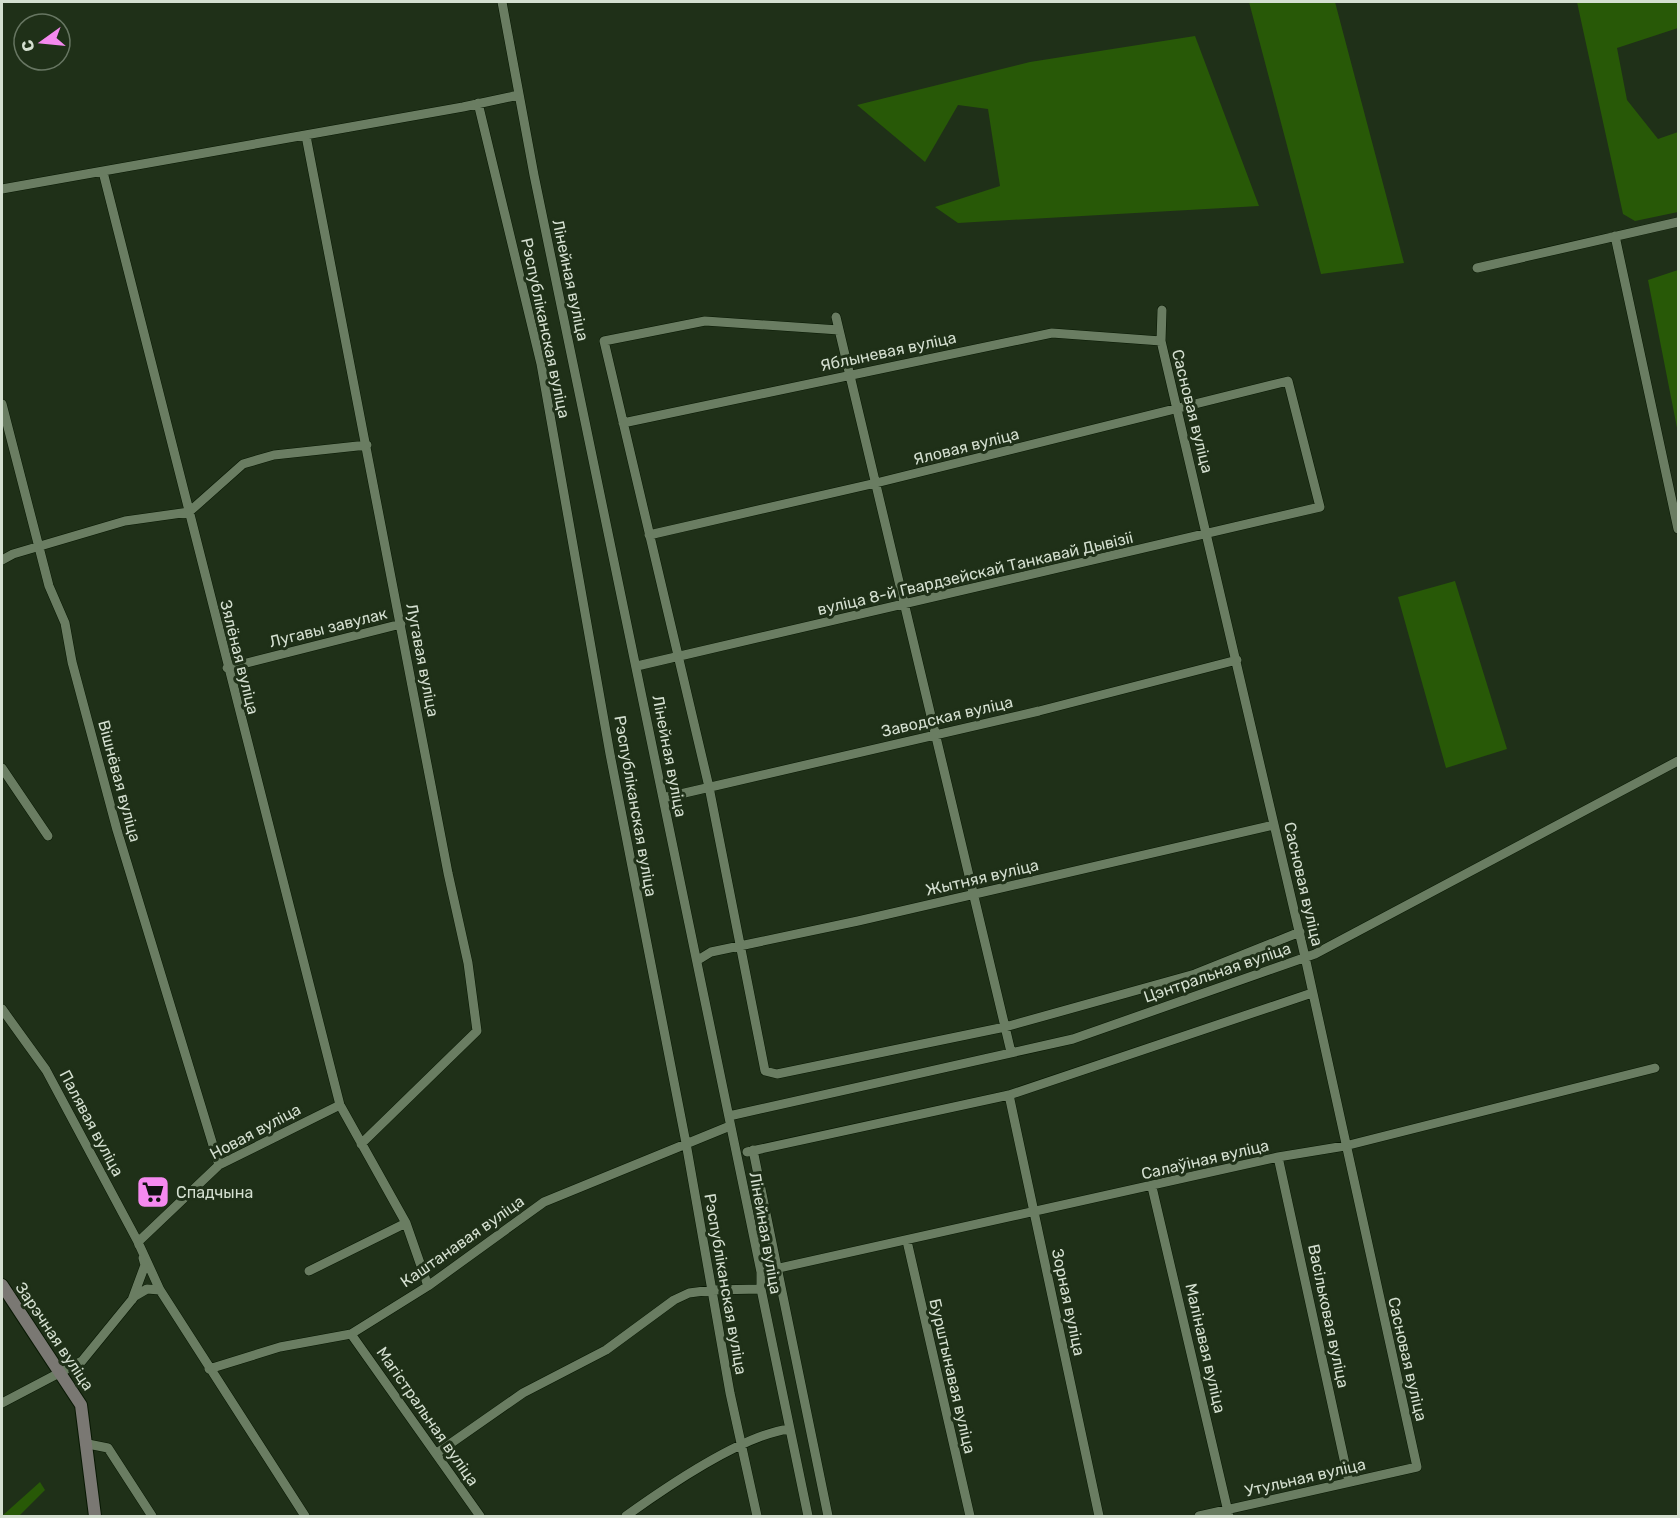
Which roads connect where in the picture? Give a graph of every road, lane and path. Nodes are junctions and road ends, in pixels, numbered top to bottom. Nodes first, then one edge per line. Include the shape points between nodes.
1 (502, 2) edge
2 (519, 95) junction
3 (478, 103) junction
4 (306, 136) junction
5 (103, 172) junction
6 (2, 189) edge
7 (1678, 222) edge
8 (1615, 236) junction
9 (1477, 268) dead end
10 (1162, 310) dead end
11 (836, 317) dead end
12 (839, 330) junction
13 (1161, 341) junction
14 (849, 373) junction
15 (2, 404) edge
16 (1177, 410) junction
17 (623, 423) junction
18 (367, 445) junction
19 (876, 483) junction
20 (1320, 507) joint
21 (189, 512) junction
22 (1678, 529) edge
23 (649, 535) junction
24 (1207, 536) junction
25 (41, 546) junction
26 (2, 560) edge
27 (904, 605) junction
28 (401, 624) junction
29 (678, 658) junction
30 (1236, 660) junction
31 (637, 666) junction
32 (227, 668) junction
33 (935, 734) junction
34 (1678, 761) edge
35 (2, 768) edge
36 (709, 787) junction
37 (663, 798) junction
38 (1274, 825) junction
39 (48, 836) dead end
40 (974, 895) junction
41 (1299, 932) junction
42 (741, 945) junction
43 (1305, 957) junction
44 (698, 960) junction
45 (1311, 993) junction
46 (2, 1009) edge
47 (1005, 1027) junction
48 (1011, 1052) junction
49 (1655, 1068) dead end
50 (1009, 1095) junction
51 (339, 1105) junction
52 (730, 1121) junction
53 (686, 1143) junction
54 (361, 1144) junction
55 (1345, 1146) junction
56 (1278, 1157) junction
57 (219, 1164) junction
58 (1152, 1187) junction
59 (1035, 1212) junction
60 (406, 1223) junction
61 (907, 1241) junction
62 (138, 1242) junction
63 (778, 1270) junction
64 (309, 1271) dead end
65 (761, 1272) junction
66 (2, 1285) edge
67 (428, 1286) junction
68 (761, 1289) junction
69 (160, 1290) junction
70 (712, 1290) junction
71 (132, 1300) junction
72 (351, 1334) junction
73 (209, 1369) junction
74 (61, 1372) junction
75 (2, 1403) edge
76 (789, 1429) junction
77 (88, 1444) junction
78 (743, 1444) junction
79 (437, 1454) junction
80 (1417, 1467) joint
81 (1349, 1482) junction
82 (1229, 1513) edge
83 (95, 1516) edge
84 (152, 1516) edge
85 (305, 1516) edge
86 (480, 1516) edge
87 (626, 1516) edge
88 (757, 1516) edge
89 (808, 1516) edge
90 (828, 1516) edge
91 (970, 1516) edge
92 (1099, 1516) edge
93 (1199, 1516) edge

1 - 2 street, Лінейная вуліца
2 - 3 street
2 - 31 street, Лінейная вуліца
3 - 4 street
3 - 53 street, Рэспубліканская вуліца via 541,364 610,754
4 - 5 street
4 - 18 street, Лугавая вуліца
5 - 6 street
5 - 21 street, Зялёная вуліца
7 - 8 street
8 - 9 street
8 - 22 street
10 - 13 street, Сасновая вуліца
11 - 12 street
12 - 14 street
12 - 17 street via 705,321 604,340
13 - 14 street, Яблыневая вуліца via 1052,333
13 - 16 street, Сасновая вуліца
14 - 17 street, Яблыневая вуліца
14 - 19 street
15 - 25 street, Вішнёвая вуліца
16 - 19 street, Яловая вуліца
16 - 20 street, Яловая вуліца via 1288,381
16 - 24 street, Сасновая вуліца
17 - 23 street
18 - 21 street via 274,455 243,464
18 - 28 street, Лугавая вуліца
19 - 23 street, Яловая вуліца
19 - 27 street
20 - 24 street, вуліца 8-й Гвардзейскай Танкавай Дывізіі
21 - 25 street via 125,521
21 - 32 street, Зялёная вуліца
23 - 29 street
24 - 27 street, вуліца 8-й Гвардзейскай Танкавай Дывізіі
24 - 30 street, Сасновая вуліца
25 - 26 street
25 - 57 street, Вішнёвая вуліца via 49,586 65,623 117,831
27 - 29 street, вуліца 8-й Гвардзейскай Танкавай Дывізіі
27 - 33 street
28 - 32 street, Лугавы завулак
28 - 54 street, Лугавая вуліца via 468,963 477,1031
29 - 31 street, вуліца 8-й Гвардзейскай Танкавай Дывізіі
29 - 36 street
30 - 33 street, Заводская вуліца
30 - 38 street, Сасновая вуліца
31 - 37 street, Лінейная вуліца
32 - 51 street, Зялёная вуліца
33 - 36 street, Заводская вуліца
33 - 40 street
34 - 43 street, Цэнтральная вуліца
35 - 39 street
36 - 37 street, Заводская вуліца
36 - 42 street
37 - 44 street, Лінейная вуліца
38 - 40 street, Жытняя вуліца
38 - 41 street, Сасновая вуліца
40 - 42 street, Жытняя вуліца
40 - 47 street
41 - 43 street, Сасновая вуліца
41 - 47 street via 1195,974
42 - 44 street, Жытняя вуліца via 711,952
42 - 47 street via 765,1071 777,1074
43 - 45 street, Сасновая вуліца
43 - 48 street, Цэнтральная вуліца via 1073,1039
44 - 52 street, Лінейная вуліца
45 - 50 street
45 - 55 street, Сасновая вуліца
46 - 62 street, Палявая вуліца via 46,1070
47 - 48 street
48 - 52 street, Цэнтральная вуліца
49 - 55 street, Салаўіная вуліца
50 - 59 street, Зорная вуліца
50 - 63 street, Лінейная вуліца via 750,1151
51 - 54 street, Зялёная вуліца
51 - 57 street, Новая вуліца
52 - 53 street, Каштанавая вуліца
52 - 65 street, Лінейная вуліца
53 - 67 street, Каштанавая вуліца via 544,1202
53 - 70 street, Рэспубліканская вуліца
54 - 60 street, Зялёная вуліца
55 - 56 street, Салаўіная вуліца
55 - 80 street, Сасновая вуліца
56 - 58 street, Салаўіная вуліца
56 - 81 street, Васільковая вуліца
57 - 62 street, Новая вуліца
58 - 59 street, Салаўіная вуліца
58 - 82 street, Малінавая вуліца
59 - 61 street, Салаўіная вуліца
59 - 92 street, Зорная вуліца
60 - 64 street
60 - 67 street, Зялёная вуліца
61 - 63 street, Салаўіная вуліца
61 - 91 street, Бурштынавая вуліца
62 - 69 street, Палявая вуліца
62 - 71 street via 145,1265
63 - 65 street, Салаўіная вуліца
63 - 90 street, Лінейная вуліца
65 - 68 street, Лінейная вуліца
66 - 74 main road, Зарэчная вуліца
67 - 72 street, Каштанавая вуліца
68 - 70 street
68 - 76 street, Лінейная вуліца
69 - 71 street via 147,1289
69 - 73 street, Палявая вуліца
70 - 78 street, Рэспубліканская вуліца
70 - 79 street via 674,1300 606,1350 523,1393
71 - 74 street via 82,1361
72 - 73 street, Каштанавая вуліца via 280,1347
72 - 79 street, Магістральная вуліца
73 - 85 street, Палявая вуліца
74 - 75 street
74 - 77 main road, Зарэчная вуліца via 81,1406
76 - 78 street via 769,1432
76 - 89 street, Лінейная вуліца
77 - 83 main road
77 - 84 street via 108,1448
78 - 87 street
78 - 88 street, Рэспубліканская вуліца
79 - 86 street, Магістральная вуліца
80 - 81 street, Утульная вуліца
81 - 82 street, Утульная вуліца
82 - 93 street, Утульная вуліца

